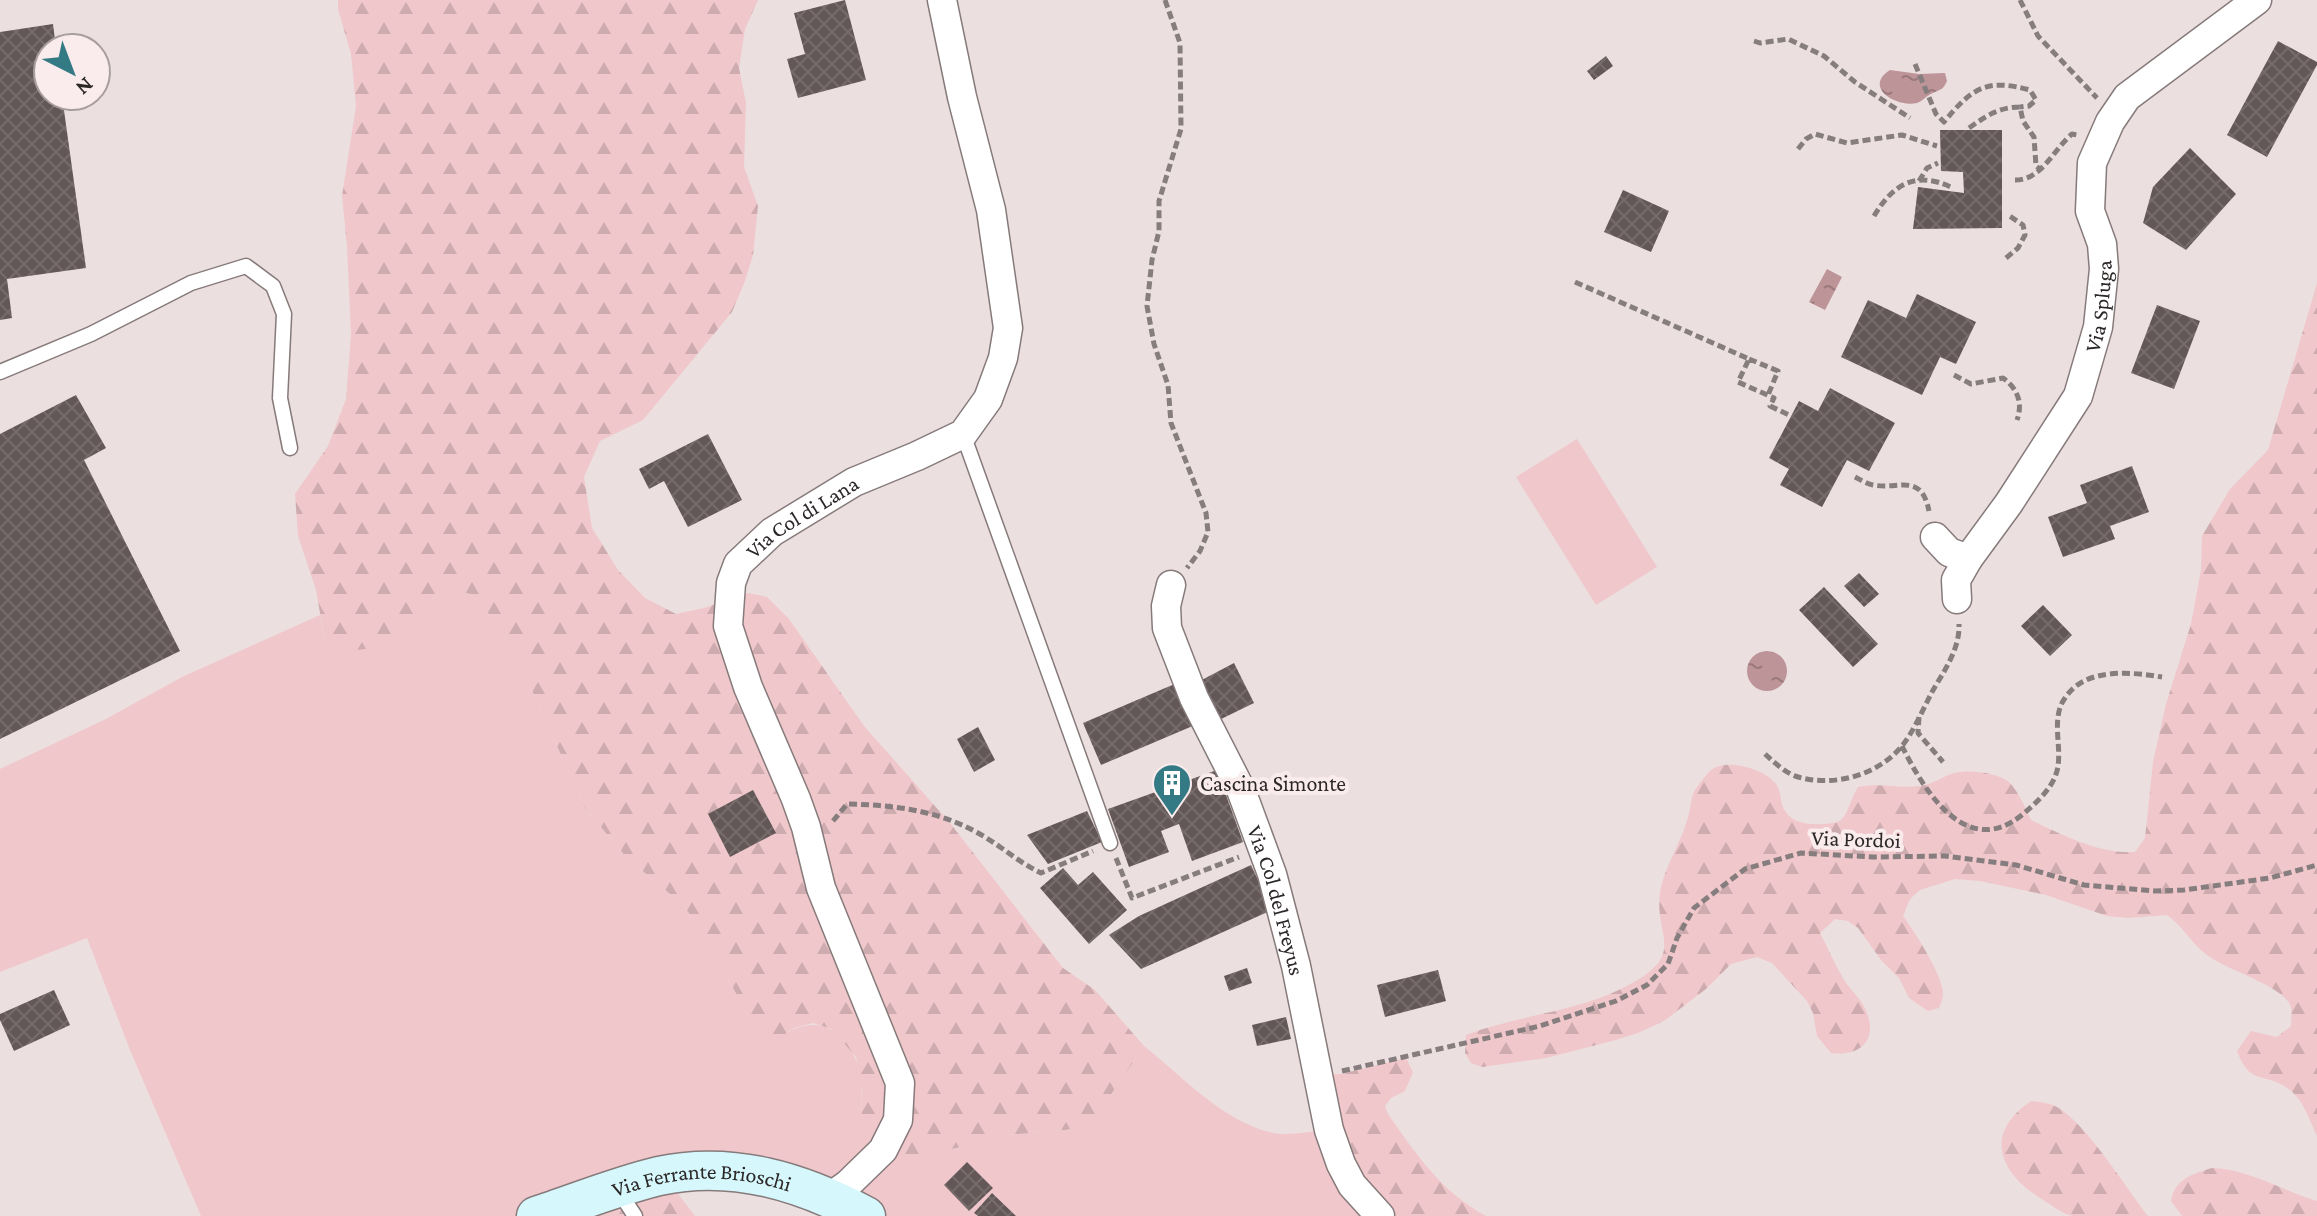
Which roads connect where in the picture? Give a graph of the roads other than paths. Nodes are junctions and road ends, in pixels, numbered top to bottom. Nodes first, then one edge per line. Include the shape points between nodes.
1 (2257, 0) edge
2 (952, 10) edge
3 (0, 372) edge
4 (963, 434) junction
5 (290, 448) dead end
6 (1935, 537) road end
7 (1968, 559) junction
8 (1171, 585) road end
9 (1957, 599) road end
10 (1110, 843) road end
11 (830, 1197) junction
12 (626, 1203) edge
13 (536, 1216) edge
14 (866, 1216) edge
15 (1380, 1216) edge

1 - 7 street, Via Spluga via 2127,97 2114,116 2092,163 2090,211 2104,269 2098,327 2078,396
2 - 4 street, Via Col di Lana via 1008,328 988,399
3 - 5 lane via 191,283 246,266 273,286 284,314 280,398
4 - 10 lane
4 - 11 street, Via Col di Lana via 854,482 772,532 738,564 731,583 728,626 748,687 796,799 821,888 900,1083 898,1120 883,1150
6 - 7 street via 1949,552
7 - 9 street, Via Spluga via 1956,580
8 - 15 street, Via Col del Freyus via 1167,628 1194,698 1241,790 1272,874 1329,1130 1352,1185
11 - 12 street, Via Ferrante Brioschi via 746,1172 702,1171 659,1176
11 - 14 street, Via Ferrante Brioschi
12 - 13 street, Via Ferrante Brioschi

